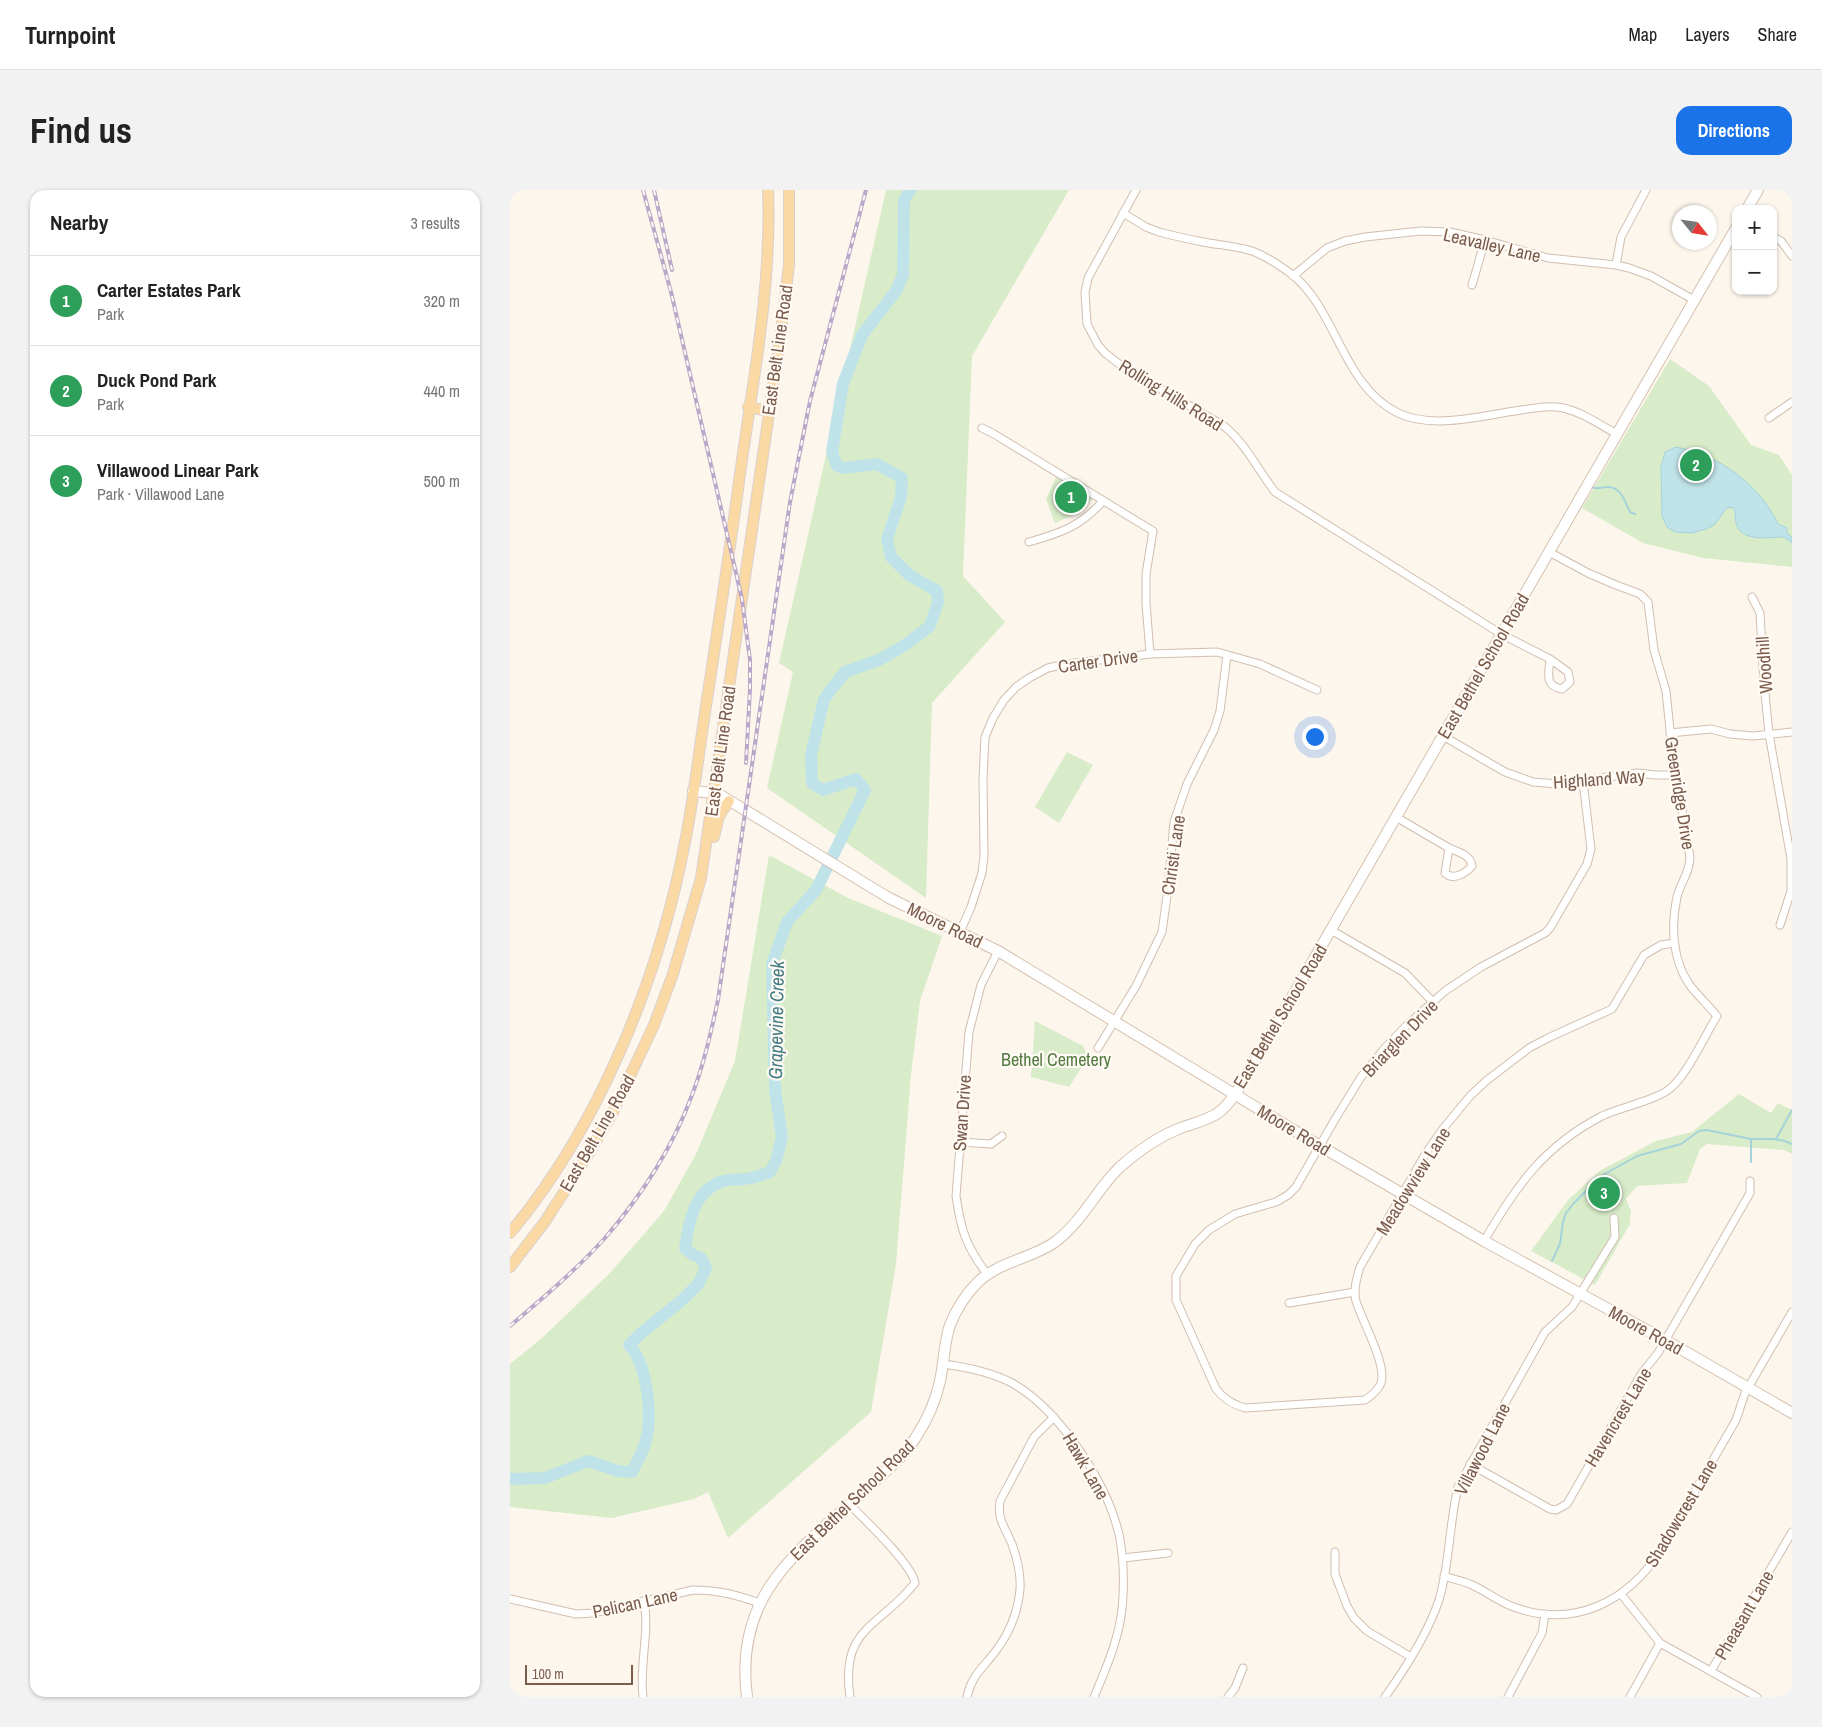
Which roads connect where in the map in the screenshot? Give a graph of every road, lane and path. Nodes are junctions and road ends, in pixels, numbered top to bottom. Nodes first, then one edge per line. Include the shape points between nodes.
1 (768, 190) edge
2 (789, 190) edge
3 (1136, 190) edge
4 (1646, 190) edge
5 (1758, 190) edge
6 (1749, 205) edge
7 (1123, 213) junction
8 (1732, 235) edge
9 (1777, 239) edge
10 (1485, 240) junction
11 (1792, 256) edge
12 (1616, 265) junction
13 (1293, 276) junction
14 (1472, 285) dead end
15 (1694, 300) junction
16 (1792, 402) edge
17 (748, 408) junction
18 (769, 411) junction
19 (1769, 418) dead end
20 (982, 428) dead end
21 (1617, 434) junction
22 (1103, 501) junction
23 (1029, 542) dead end
24 (1549, 552) junction
25 (1752, 597) dead end
26 (1501, 634) junction
27 (1150, 654) junction
28 (1227, 655) junction
29 (1550, 659) dead end
30 (1317, 690) dead end
31 (1792, 732) edge
32 (1670, 733) junction
33 (1770, 734) junction
34 (1443, 736) junction
35 (1676, 775) junction
36 (1583, 780) junction
37 (693, 791) junction
38 (714, 793) junction
39 (729, 800) junction
40 (1396, 816) junction
41 (1449, 848) junction
42 (700, 878) junction
43 (1780, 925) dead end
44 (1331, 930) junction
45 (960, 932) junction
46 (1674, 943) junction
47 (998, 951) junction
48 (1433, 1002) junction
49 (1115, 1023) junction
50 (1098, 1048) dead end
51 (1234, 1094) junction
52 (1002, 1136) dead end
53 (960, 1142) junction
54 (1320, 1146) junction
55 (1750, 1181) dead end
56 (546, 1188) junction
57 (1403, 1194) junction
58 (561, 1197) junction
59 (1614, 1218) dead end
60 (510, 1233) edge
61 (1484, 1241) junction
62 (510, 1267) edge
63 (987, 1274) junction
64 (1355, 1292) junction
65 (1580, 1294) junction
66 (1289, 1303) dead end
67 (1792, 1312) edge
68 (1665, 1340) junction
69 (943, 1364) junction
70 (1748, 1388) junction
71 (1245, 1408) joint
72 (1792, 1413) edge
73 (1054, 1417) junction
74 (1470, 1464) junction
75 (850, 1505) junction
76 (1792, 1532) edge
77 (1335, 1552) dead end
78 (1168, 1553) dead end
79 (1122, 1558) junction
80 (1444, 1576) junction
81 (1621, 1594) junction
82 (510, 1599) edge
83 (644, 1601) junction
84 (760, 1603) junction
85 (1545, 1614) junction
86 (1660, 1643) junction
87 (1411, 1657) junction
88 (1243, 1668) dead end
89 (1712, 1671) junction
90 (643, 1697) edge
91 (747, 1697) edge
92 (850, 1697) edge
93 (967, 1697) edge
94 (1094, 1697) edge
95 (1228, 1697) edge
96 (1385, 1697) edge
97 (1508, 1697) edge
98 (1630, 1697) edge
99 (1757, 1697) edge

1 - 17 main road, East Belt Line Road via 768,269
2 - 18 main road, East Belt Line Road via 789,264
3 - 7 street, Rolling Hills Road
4 - 12 street via 1621,238
5 - 6 street
7 - 13 street via 1159,232 1252,251
7 - 26 street, Rolling Hills Road via 1088,278 1085,292 1087,324 1105,353 1123,367 1224,426 1246,450 1275,492
8 - 15 street, East Bethel School Road
9 - 11 street
10 - 12 street, Leavalley Lane via 1548,258
10 - 13 street, Leavalley Lane via 1450,232 1421,231 1365,237 1328,248
10 - 14 street
12 - 15 street, Leavalley Lane via 1651,276
13 - 21 street via 1318,304 1358,378 1372,395 1399,413 1442,421 1544,407 1563,408
15 - 21 street, East Bethel School Road
16 - 19 street
17 - 18 main road
17 - 37 main road, East Belt Line Road
18 - 38 main road, East Belt Line Road
20 - 22 street
21 - 24 street, East Bethel School Road
22 - 23 street via 1074,526
22 - 27 street via 1153,531 1146,574
24 - 26 street, East Bethel School Road
24 - 32 street, Greenridge Drive via 1595,576 1640,594 1648,602 1654,650 1666,690
25 - 33 street, Woodhill via 1760,613
26 - 29 street, Rolling Hills Road
26 - 34 street, East Bethel School Road
27 - 28 street, Carter Drive via 1217,652
27 - 45 street, Carter Drive via 1048,668 1016,687 1004,700 985,737 983,865
28 - 30 street, Carter Drive via 1260,664
28 - 49 street, Christi Lane via 1220,711 1214,730 1187,784 1174,822 1162,932
31 - 33 street
32 - 33 street via 1711,729 1740,736
32 - 35 street, Greenridge Drive
33 - 43 street, Woodhill via 1792,878 1789,901
34 - 36 street, Highland Way via 1517,777 1559,784
34 - 40 street, East Bethel School Road
35 - 36 street, Highland Way via 1637,773
35 - 46 street, Greenridge Drive via 1690,867 1677,895
36 - 48 street, Briarglen Drive via 1591,849 1550,928 1481,967
37 - 38 street, Moore Road
37 - 56 main road, East Belt Line Road via 683,852 648,980 607,1081
38 - 39 street, Moore Road
38 - 42 main road, East Belt Line Road
39 - 42 main road via 719,816 711,856
39 - 45 street, Moore Road via 889,898
40 - 41 street
40 - 44 street, East Bethel School Road
41 - 41 street via 1472,861 1472,866 1458,876 1450,877 1445,873
42 - 58 main road, East Belt Line Road via 673,974 654,1025 614,1110
44 - 48 street via 1405,973
44 - 51 street, East Bethel School Road
45 - 47 street, Moore Road
46 - 57 street, Meadowview Lane via 1652,949 1644,955 1612,1009 1529,1048 1486,1081 1442,1130
46 - 61 street, Greenridge Drive via 1688,983 1717,1016 1681,1077 1661,1094 1603,1116 1559,1144 1507,1200
47 - 49 street, Moore Road
47 - 53 street, Swan Drive via 981,984 973,1010
48 - 54 street, Briarglen Drive via 1371,1064
49 - 50 street, Christi Lane
49 - 51 street, Moore Road
51 - 54 street, Moore Road
51 - 63 street, East Bethel School Road via 1220,1112 1161,1137 1135,1154 1101,1188 1067,1233 1049,1246
52 - 53 street via 991,1144
53 - 63 street, Swan Drive via 956,1196 959,1220 972,1253
54 - 57 street, Moore Road
54 - 71 street, Briarglen Drive via 1288,1195 1276,1202 1235,1214 1209,1230 1195,1244 1176,1276 1176,1300 1216,1389 1227,1401
55 - 68 street, Havencrest Lane via 1750,1193
56 - 58 main road
56 - 60 main road, East Belt Line Road
57 - 61 street, Moore Road
57 - 64 street, Meadowview Lane via 1360,1266
58 - 62 main road, East Belt Line Road
59 - 65 street, Villawood Lane via 1615,1237
61 - 65 street, Moore Road
63 - 69 street, East Bethel School Road via 967,1294 950,1326
64 - 66 street
64 - 71 street, Meadowview Lane via 1381,1367 1381,1382 1373,1394 1365,1400
65 - 68 street, Moore Road
65 - 74 street, Villawood Lane via 1568,1312 1545,1332
67 - 70 street, Shadowcrest Lane
68 - 70 street, Moore Road
68 - 74 street, Havencrest Lane via 1562,1508 1550,1509
69 - 73 street, Hawk Lane via 965,1367 1011,1383
69 - 75 street, East Bethel School Road via 934,1400 916,1438 900,1458
70 - 72 street, Moore Road
70 - 81 street, Shadowcrest Lane via 1736,1420 1654,1562
73 - 79 street, Hawk Lane via 1098,1480 1120,1538
73 - 93 street via 1034,1437 1000,1501 998,1512 1016,1557 1020,1589 1014,1618 1006,1636 975,1676
74 - 80 street, Villawood Lane via 1458,1487 1453,1508
75 - 84 street, East Bethel School Road via 790,1559
75 - 92 street via 893,1550 914,1576 915,1583 855,1642 848,1668
76 - 89 street, Pheasant Lane
77 - 87 street via 1335,1574 1354,1618 1367,1631
78 - 79 street
79 - 94 street, Hawk Lane via 1123,1596 1119,1630
80 - 85 street, Shadowcrest Lane via 1470,1584 1509,1606
80 - 87 street, Villawood Lane via 1438,1601
81 - 85 street, Shadowcrest Lane via 1587,1610
81 - 86 street
82 - 83 street, Pelican Lane via 576,1614
83 - 84 street, Pelican Lane via 693,1590 709,1590 731,1593
83 - 90 street
84 - 91 street, East Bethel School Road via 747,1640
85 - 97 street via 1539,1640
86 - 89 street
86 - 98 street
87 - 96 street, Villawood Lane
88 - 95 street
89 - 99 street

